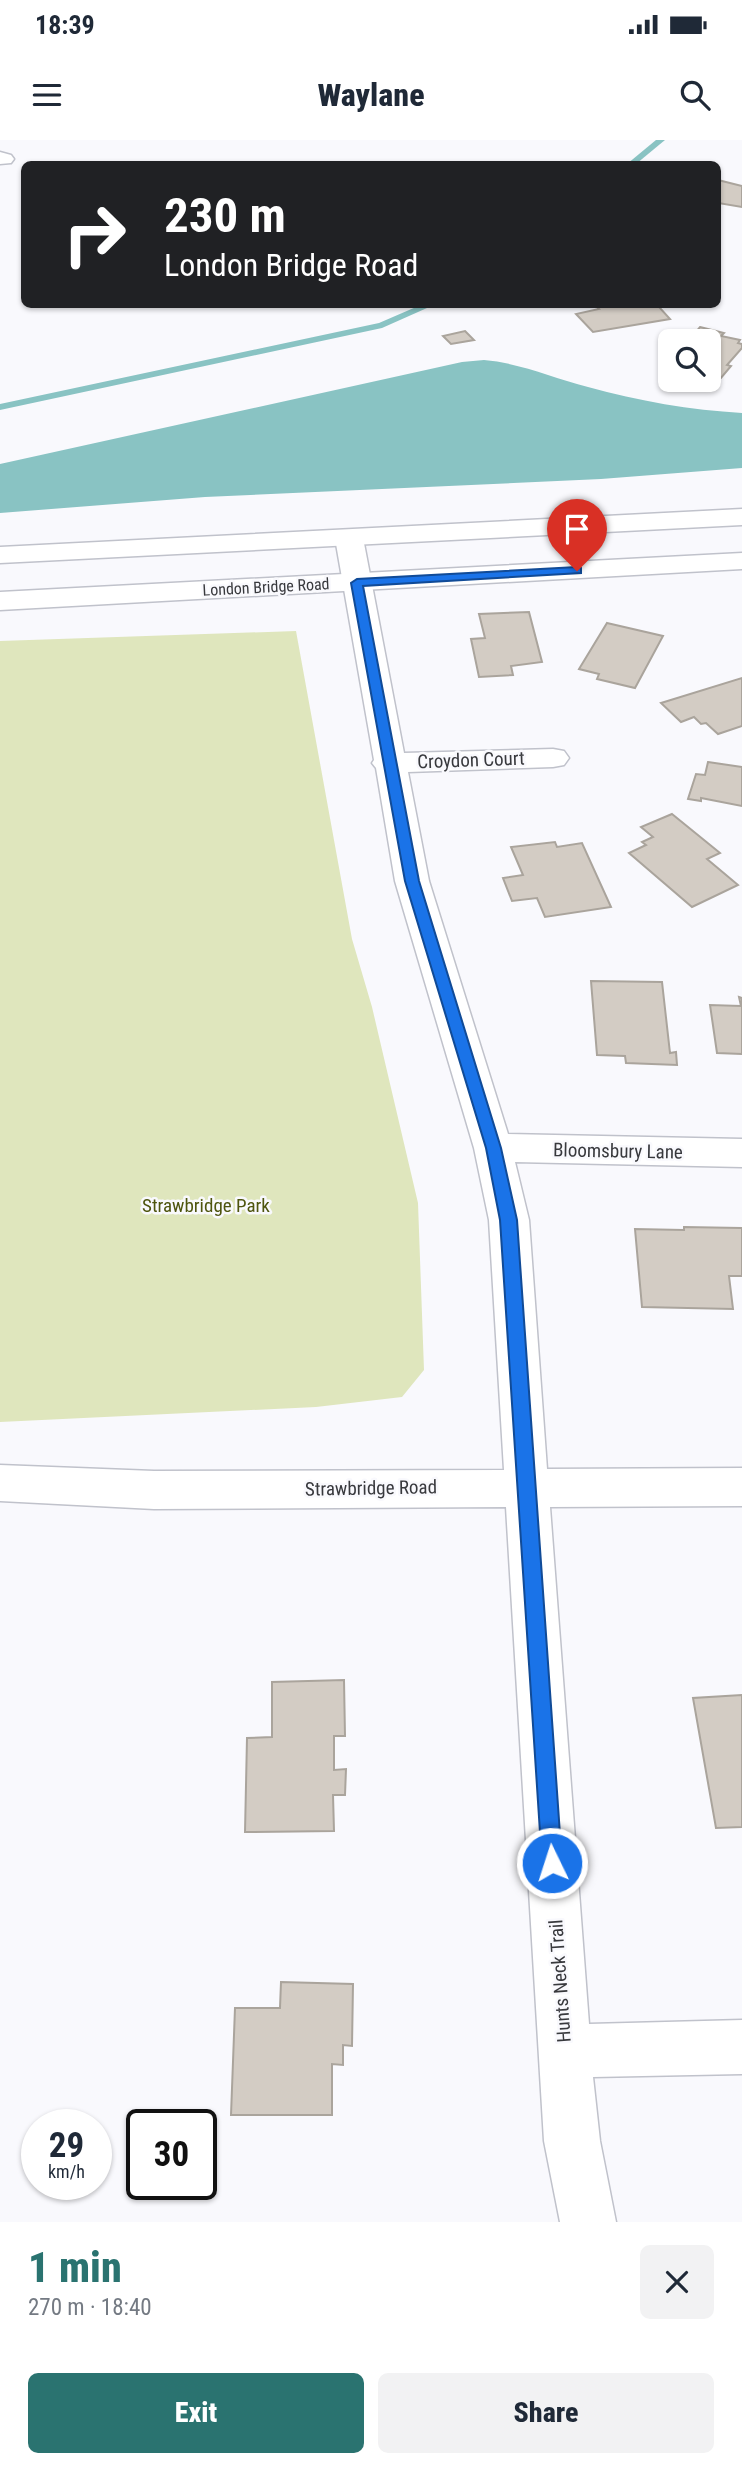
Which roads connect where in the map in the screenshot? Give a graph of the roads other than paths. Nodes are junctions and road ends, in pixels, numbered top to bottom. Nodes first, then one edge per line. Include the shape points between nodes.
1 (742, 517) edge
2 (349, 538) junction
3 (0, 555) edge
4 (742, 561) edge
5 (357, 583) junction
6 (0, 601) edge
7 (553, 758) dead end
8 (388, 763) junction
9 (494, 1148) junction
10 (742, 1153) edge
11 (0, 1483) edge
12 (528, 1486) junction
13 (742, 1487) edge
14 (742, 2047) edge
15 (564, 2052) junction
16 (588, 2222) edge

1 - 2 street
2 - 3 street
2 - 5 street, Hunts Neck Trail
4 - 5 street, London Bridge Road
5 - 6 street, London Bridge Road
5 - 8 street, Hunts Neck Trail
7 - 8 street, Croydon Court
8 - 9 street, Hunts Neck Trail via 412,881
9 - 10 street, Bloomsbury Lane
9 - 12 street, Hunts Neck Trail via 509,1220
11 - 12 street, Strawbridge Road via 154,1490
12 - 13 street, Strawbridge Road
12 - 15 street, Hunts Neck Trail
14 - 15 street
15 - 16 street, Hunts Neck Trail via 572,2141

